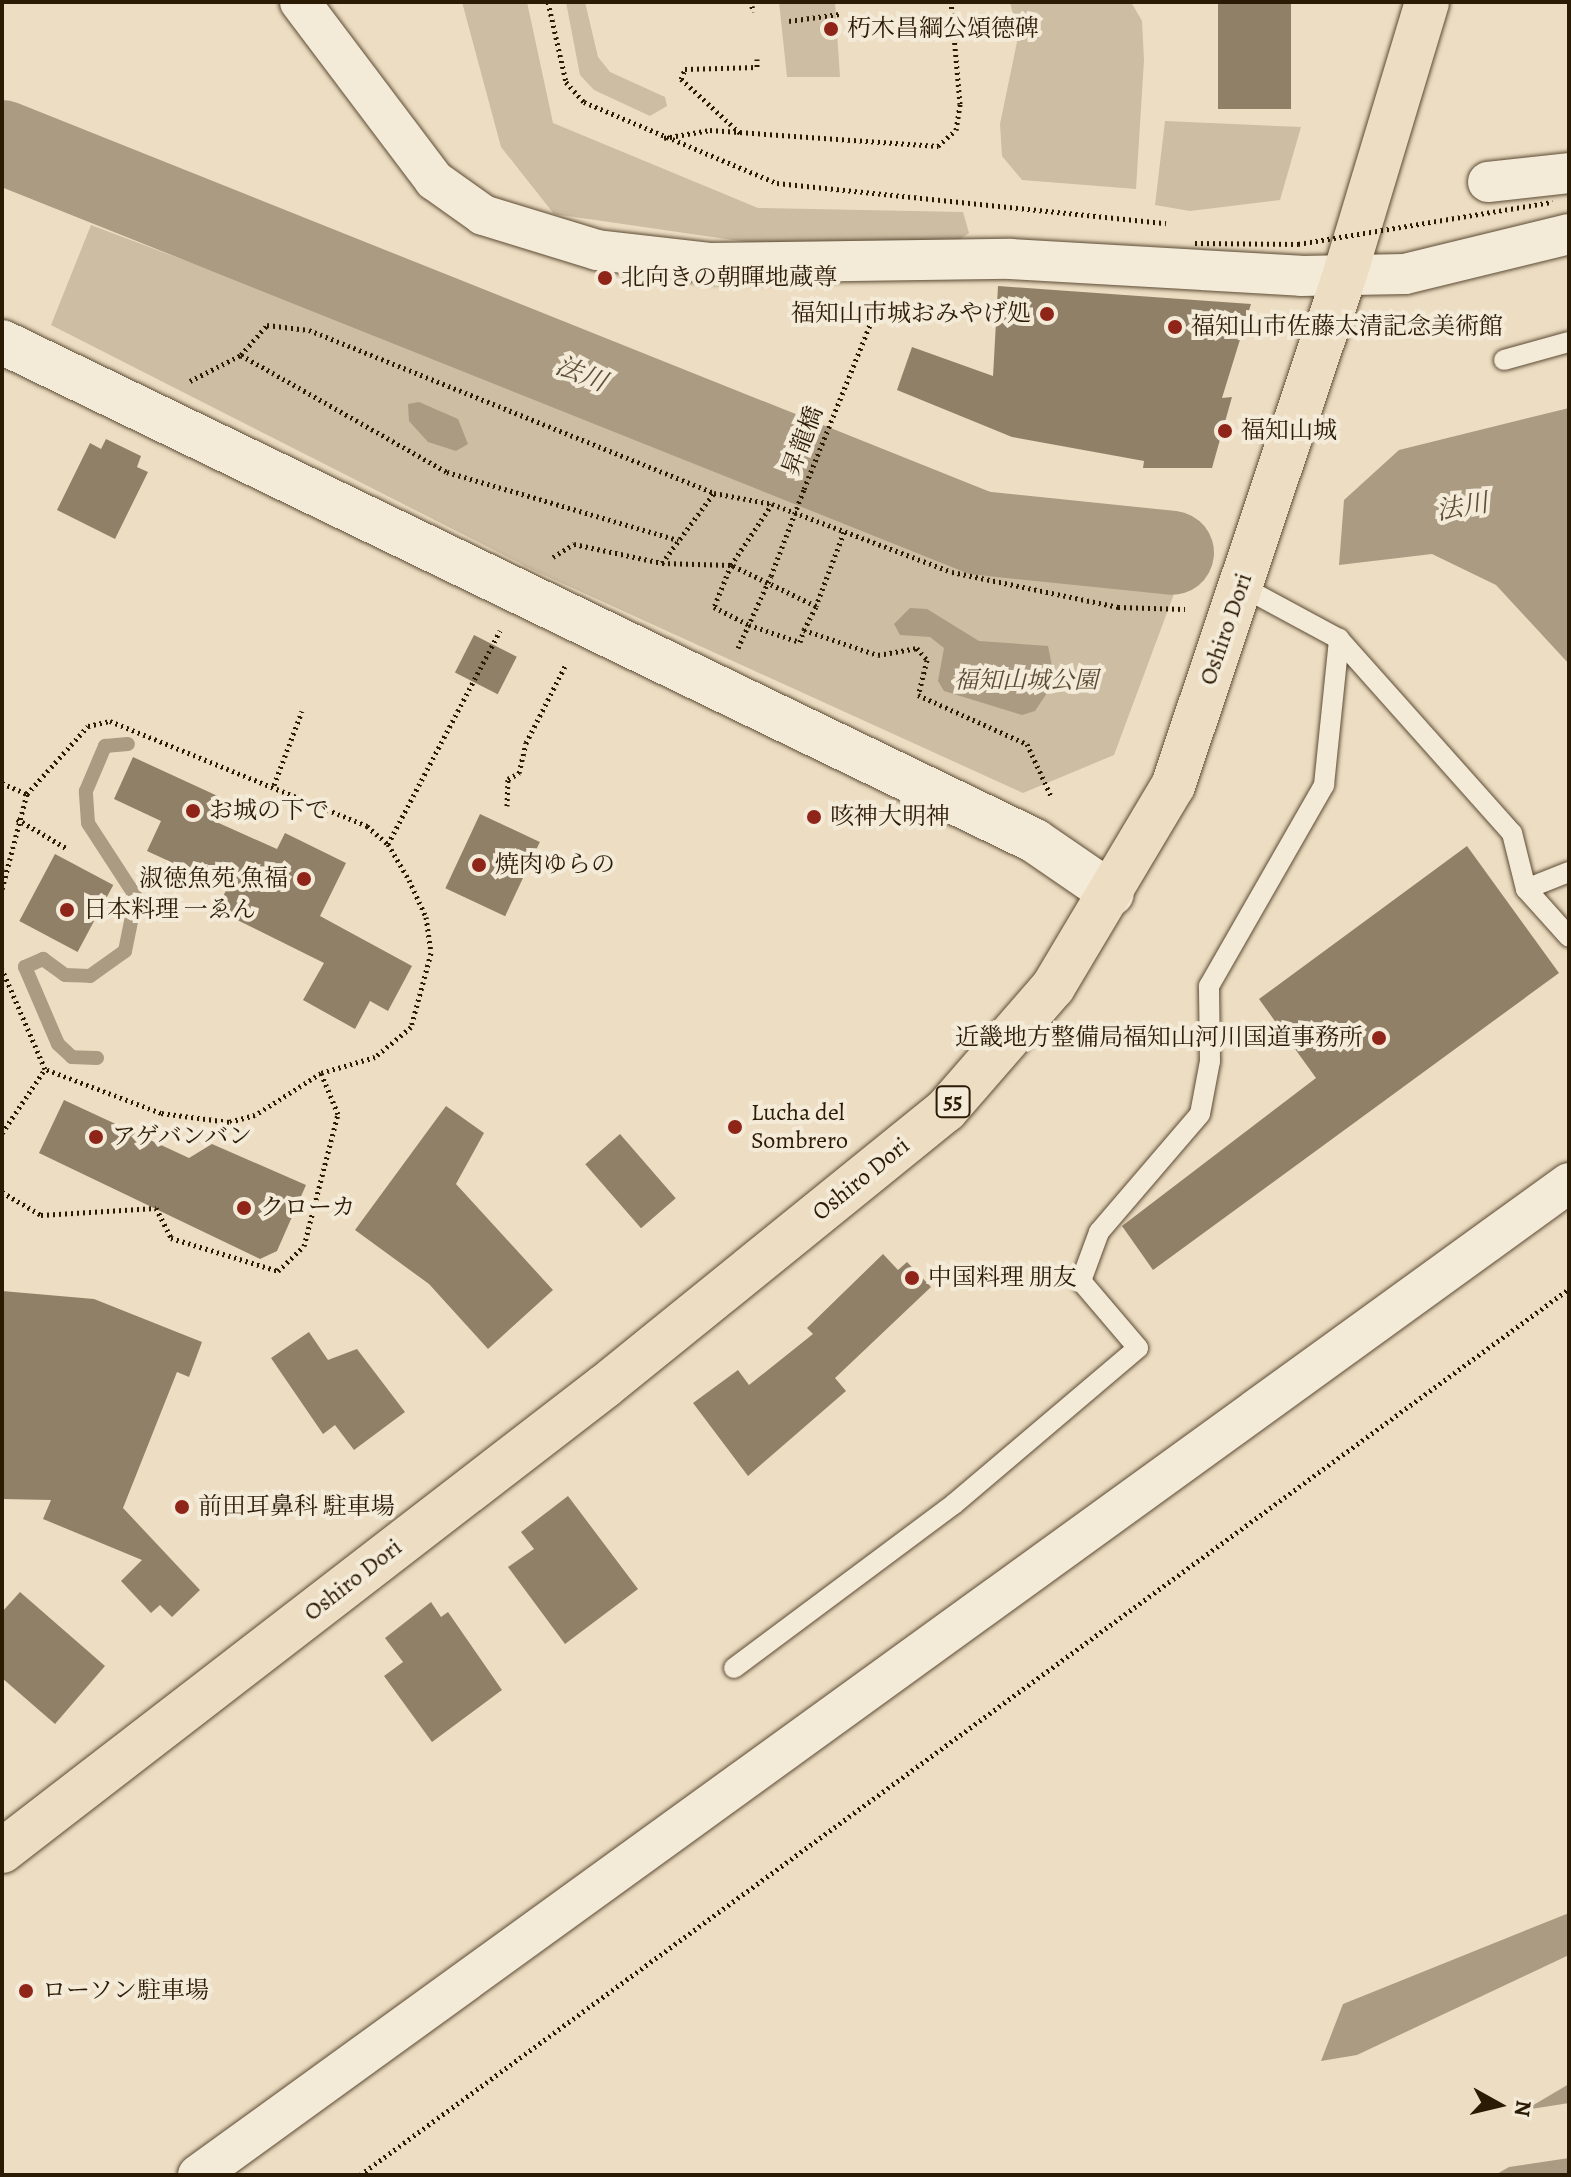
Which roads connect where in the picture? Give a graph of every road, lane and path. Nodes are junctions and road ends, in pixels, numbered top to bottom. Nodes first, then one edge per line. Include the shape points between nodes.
1 (300, 2) edge
2 (548, 2) edge
3 (951, 2) edge
4 (1427, 2) edge
5 (840, 14) dead end
6 (789, 21) dead end
7 (757, 59) dead end
8 (740, 133) junction
9 (663, 138) junction
10 (1488, 182) dead end
11 (1564, 203) edge
12 (1172, 227) dead end
13 (1184, 235) dead end
14 (1180, 243) dead end
15 (1195, 243) junction
16 (1345, 274) junction
17 (869, 320) dead end
18 (2, 342) edge
19 (1569, 342) edge
20 (241, 355) junction
21 (1504, 360) dead end
22 (187, 382) dead end
23 (714, 493) junction
24 (772, 504) junction
25 (844, 532) junction
26 (678, 540) junction
27 (543, 563) dead end
28 (662, 563) junction
29 (731, 565) junction
30 (1241, 586) junction
31 (766, 588) junction
32 (816, 606) junction
33 (1186, 609) dead end
34 (509, 617) dead end
35 (749, 625) junction
36 (804, 630) junction
37 (1339, 639) junction
38 (574, 648) dead end
39 (719, 688) junction
40 (302, 711) dead end
41 (2, 783) edge
42 (274, 785) junction
43 (27, 794) junction
44 (1055, 804) dead end
45 (507, 806) dead end
46 (17, 819) junction
47 (388, 844) junction
48 (66, 848) dead end
49 (1569, 872) edge
50 (2, 889) edge
51 (1526, 889) junction
52 (1112, 894) junction
53 (1569, 937) edge
54 (2, 969) edge
55 (45, 1069) junction
56 (321, 1073) junction
57 (2, 1133) edge
58 (1569, 1183) edge
59 (2, 1192) edge
60 (1569, 1289) edge
61 (734, 1668) dead end
62 (2, 1851) edge
63 (198, 2175) edge
64 (360, 2175) edge

1 - 16 street via 434,180 483,215 539,235 711,263 1010,259
2 - 9 path via 566,82 584,102
3 - 8 path via 960,104 956,130 938,146
4 - 16 main road, Oshiro Dori / 55
5 - 6 path
7 - 8 path via 757,67 685,69 681,79
8 - 9 path
9 - 12 path via 777,183 863,197 1161,219
10 - 11 street
11 - 15 path, bridge via 1298,244
11 - 16 street via 1405,274
13 - 15 path
14 - 15 path
16 - 30 main road, Oshiro Dori / 55
17 - 31 path, 昇龍橋, bridge
18 - 39 street
19 - 21 lane
20 - 22 path
20 - 23 path via 267,325 309,330
20 - 26 path via 447,472
23 - 24 path
23 - 26 path
24 - 25 path
24 - 29 path
25 - 32 path
25 - 33 path via 952,572 1118,607
26 - 28 path
27 - 28 path via 574,544
28 - 29 path
29 - 31 path
29 - 35 path via 714,607
30 - 37 lane
30 - 52 main road, Oshiro Dori / 55 via 1173,786
31 - 32 path
31 - 35 path, 昇龍橋
32 - 36 path
34 - 47 path
35 - 36 path via 800,642
35 - 39 path, 昇龍橋
36 - 44 path via 878,655 917,648 927,660 918,695 1027,744
37 - 51 lane via 1512,833
37 - 61 lane via 1324,785 1209,986 1210,1061 1200,1114 1099,1232 1081,1281 1138,1348 954,1504
38 - 45 path via 526,743 519,773 508,779
39 - 52 street via 1035,841
40 - 42 path
41 - 43 path
42 - 43 path via 202,763 110,721 88,726
42 - 47 path via 330,806
43 - 46 path
46 - 48 path
46 - 50 path
47 - 56 path via 426,917 431,953 421,1008 411,1027 375,1057
49 - 51 lane
51 - 53 lane
52 - 62 main road, Oshiro Dori / 55 via 1053,987 946,1110 605,1386
54 - 55 path
55 - 56 path via 161,1113 229,1122 255,1115
55 - 57 path
56 - 59 path via 338,1114 304,1246 278,1271 171,1238 156,1208 41,1215
58 - 63 street
60 - 64 path

